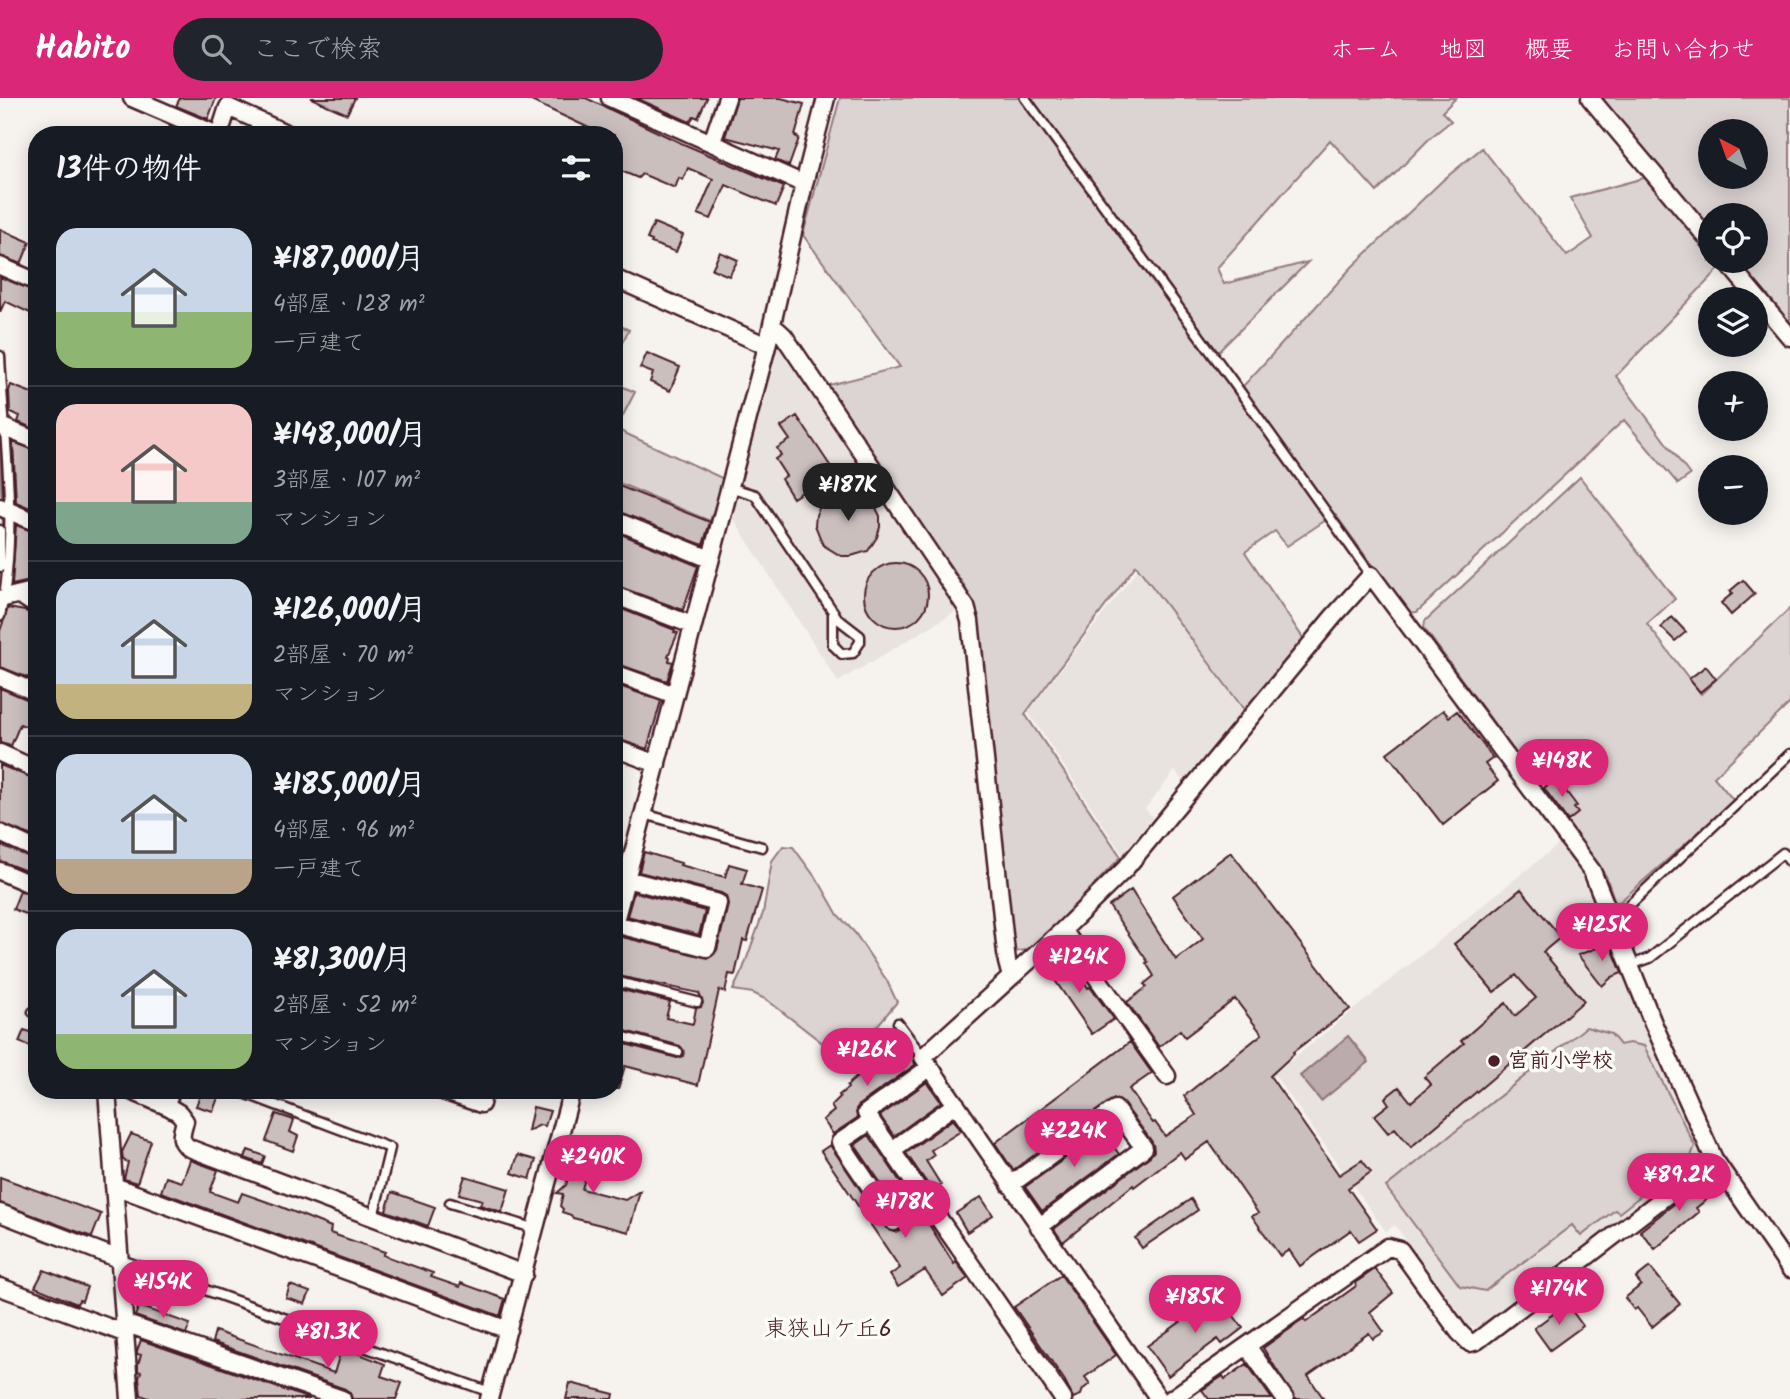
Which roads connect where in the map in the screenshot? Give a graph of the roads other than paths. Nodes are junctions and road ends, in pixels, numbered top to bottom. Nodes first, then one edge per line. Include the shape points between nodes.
1 (132, 98) edge
2 (727, 98) edge
3 (827, 98) edge
4 (1025, 98) edge
5 (1590, 98) edge
6 (620, 100) edge
7 (229, 103) edge
8 (198, 126) edge
9 (222, 126) edge
10 (273, 126) edge
11 (712, 142) junction
12 (804, 184) junction
13 (1698, 227) edge
14 (0, 267) edge
15 (1736, 273) edge
16 (28, 278) edge
17 (623, 282) edge
18 (772, 325) junction
19 (1790, 337) edge
20 (767, 346) junction
21 (0, 356) edge
22 (2, 426) edge
23 (28, 437) edge
24 (729, 487) junction
25 (4, 509) edge
26 (28, 519) edge
27 (623, 524) edge
28 (0, 530) edge
29 (710, 559) junction
30 (0, 567) edge
31 (1371, 575) junction
32 (28, 592) edge
33 (8, 597) edge
34 (623, 598) edge
35 (28, 603) edge
36 (833, 611) junction
37 (0, 616) edge
38 (692, 625) junction
39 (623, 676) edge
40 (0, 677) edge
41 (28, 688) edge
42 (675, 695) junction
43 (623, 751) edge
44 (0, 753) edge
45 (1790, 754) edge
46 (657, 764) junction
47 (28, 765) edge
48 (644, 814) junction
49 (0, 833) edge
50 (28, 846) edge
51 (762, 847) dead end
52 (1790, 862) edge
53 (0, 872) edge
54 (626, 879) junction
55 (28, 883) edge
56 (623, 890) edge
57 (1610, 914) junction
58 (623, 926) edge
59 (1580, 929) dead end
60 (1063, 930) junction
61 (1631, 965) junction
62 (1012, 977) junction
63 (623, 983) edge
64 (697, 1002) dead end
65 (898, 1023) dead end
66 (623, 1037) edge
67 (678, 1052) dead end
68 (927, 1062) junction
69 (1167, 1076) dead end
70 (108, 1099) edge
71 (150, 1099) edge
72 (172, 1099) edge
73 (260, 1099) edge
74 (466, 1099) edge
75 (482, 1099) edge
76 (569, 1099) edge
77 (956, 1104) junction
78 (169, 1107) junction
79 (871, 1121) junction
80 (892, 1150) junction
81 (1714, 1159) junction
82 (1010, 1185) junction
83 (114, 1186) junction
84 (925, 1201) junction
85 (450, 1203) dead end
86 (0, 1213) edge
87 (373, 1217) junction
88 (1039, 1227) junction
89 (536, 1228) junction
90 (119, 1259) junction
91 (1790, 1269) edge
92 (524, 1274) junction
93 (0, 1287) edge
94 (124, 1328) junction
95 (508, 1330) junction
96 (1247, 1346) junction
97 (1193, 1393) edge
98 (489, 1396) edge
99 (130, 1399) edge
100 (342, 1399) edge
101 (1063, 1399) edge
102 (1159, 1399) edge
103 (1171, 1399) edge
104 (1285, 1399) edge

1 - 8 street
2 - 11 street
3 - 12 street
4 - 31 lane
5 - 13 street
6 - 11 street
7 - 9 street
7 - 10 street
11 - 12 street
12 - 18 street
14 - 16 street
15 - 19 street
17 - 20 street
18 - 20 street
18 - 62 street via 784,336 966,607
20 - 24 street
21 - 22 lane
22 - 23 street
22 - 25 lane
24 - 29 street
24 - 36 lane via 755,495
25 - 26 street
25 - 33 lane via 10,549
27 - 29 street
28 - 30 lane
29 - 38 street
31 - 57 street via 1592,871
31 - 60 street via 1125,869
32 - 33 street
33 - 35 street
33 - 37 lane
34 - 38 street
36 - 36 lane via 859,636 853,653 842,654 833,645
38 - 42 street
39 - 42 street
40 - 41 street
42 - 46 street
43 - 46 street
44 - 47 street
45 - 57 lane via 1622,912
46 - 48 street
48 - 51 lane
48 - 54 street
49 - 50 street
52 - 61 lane via 1783,853 1650,958
53 - 55 street
54 - 56 street
54 - 58 street via 718,903 707,948
57 - 59 lane via 1594,916
57 - 61 street
60 - 62 street
60 - 69 street
61 - 81 street
62 - 68 street
63 - 64 lane
65 - 68 lane
66 - 67 lane
68 - 77 street
68 - 79 street via 866,1113
70 - 83 street
71 - 78 street
72 - 78 lane
73 - 87 lane via 390,1148
74 - 75 street via 481,1104
76 - 89 street
77 - 80 street
77 - 82 street
78 - 87 street via 185,1121 181,1137 189,1147
79 - 80 street
79 - 84 street via 840,1142 848,1154 894,1222
80 - 84 street
81 - 91 street
81 - 96 street via 1477,1342 1470,1343 1459,1332 1400,1250 1388,1247
82 - 88 street
82 - 88 street via 1115,1110 1144,1148
83 - 90 street
83 - 95 street
84 - 101 street
85 - 89 lane
86 - 90 street
87 - 92 street
88 - 102 street
89 - 92 street
90 - 94 street
90 - 98 lane
92 - 95 street
93 - 94 street
94 - 99 street
94 - 100 street
95 - 98 street
96 - 97 street
96 - 104 street
97 - 103 street

